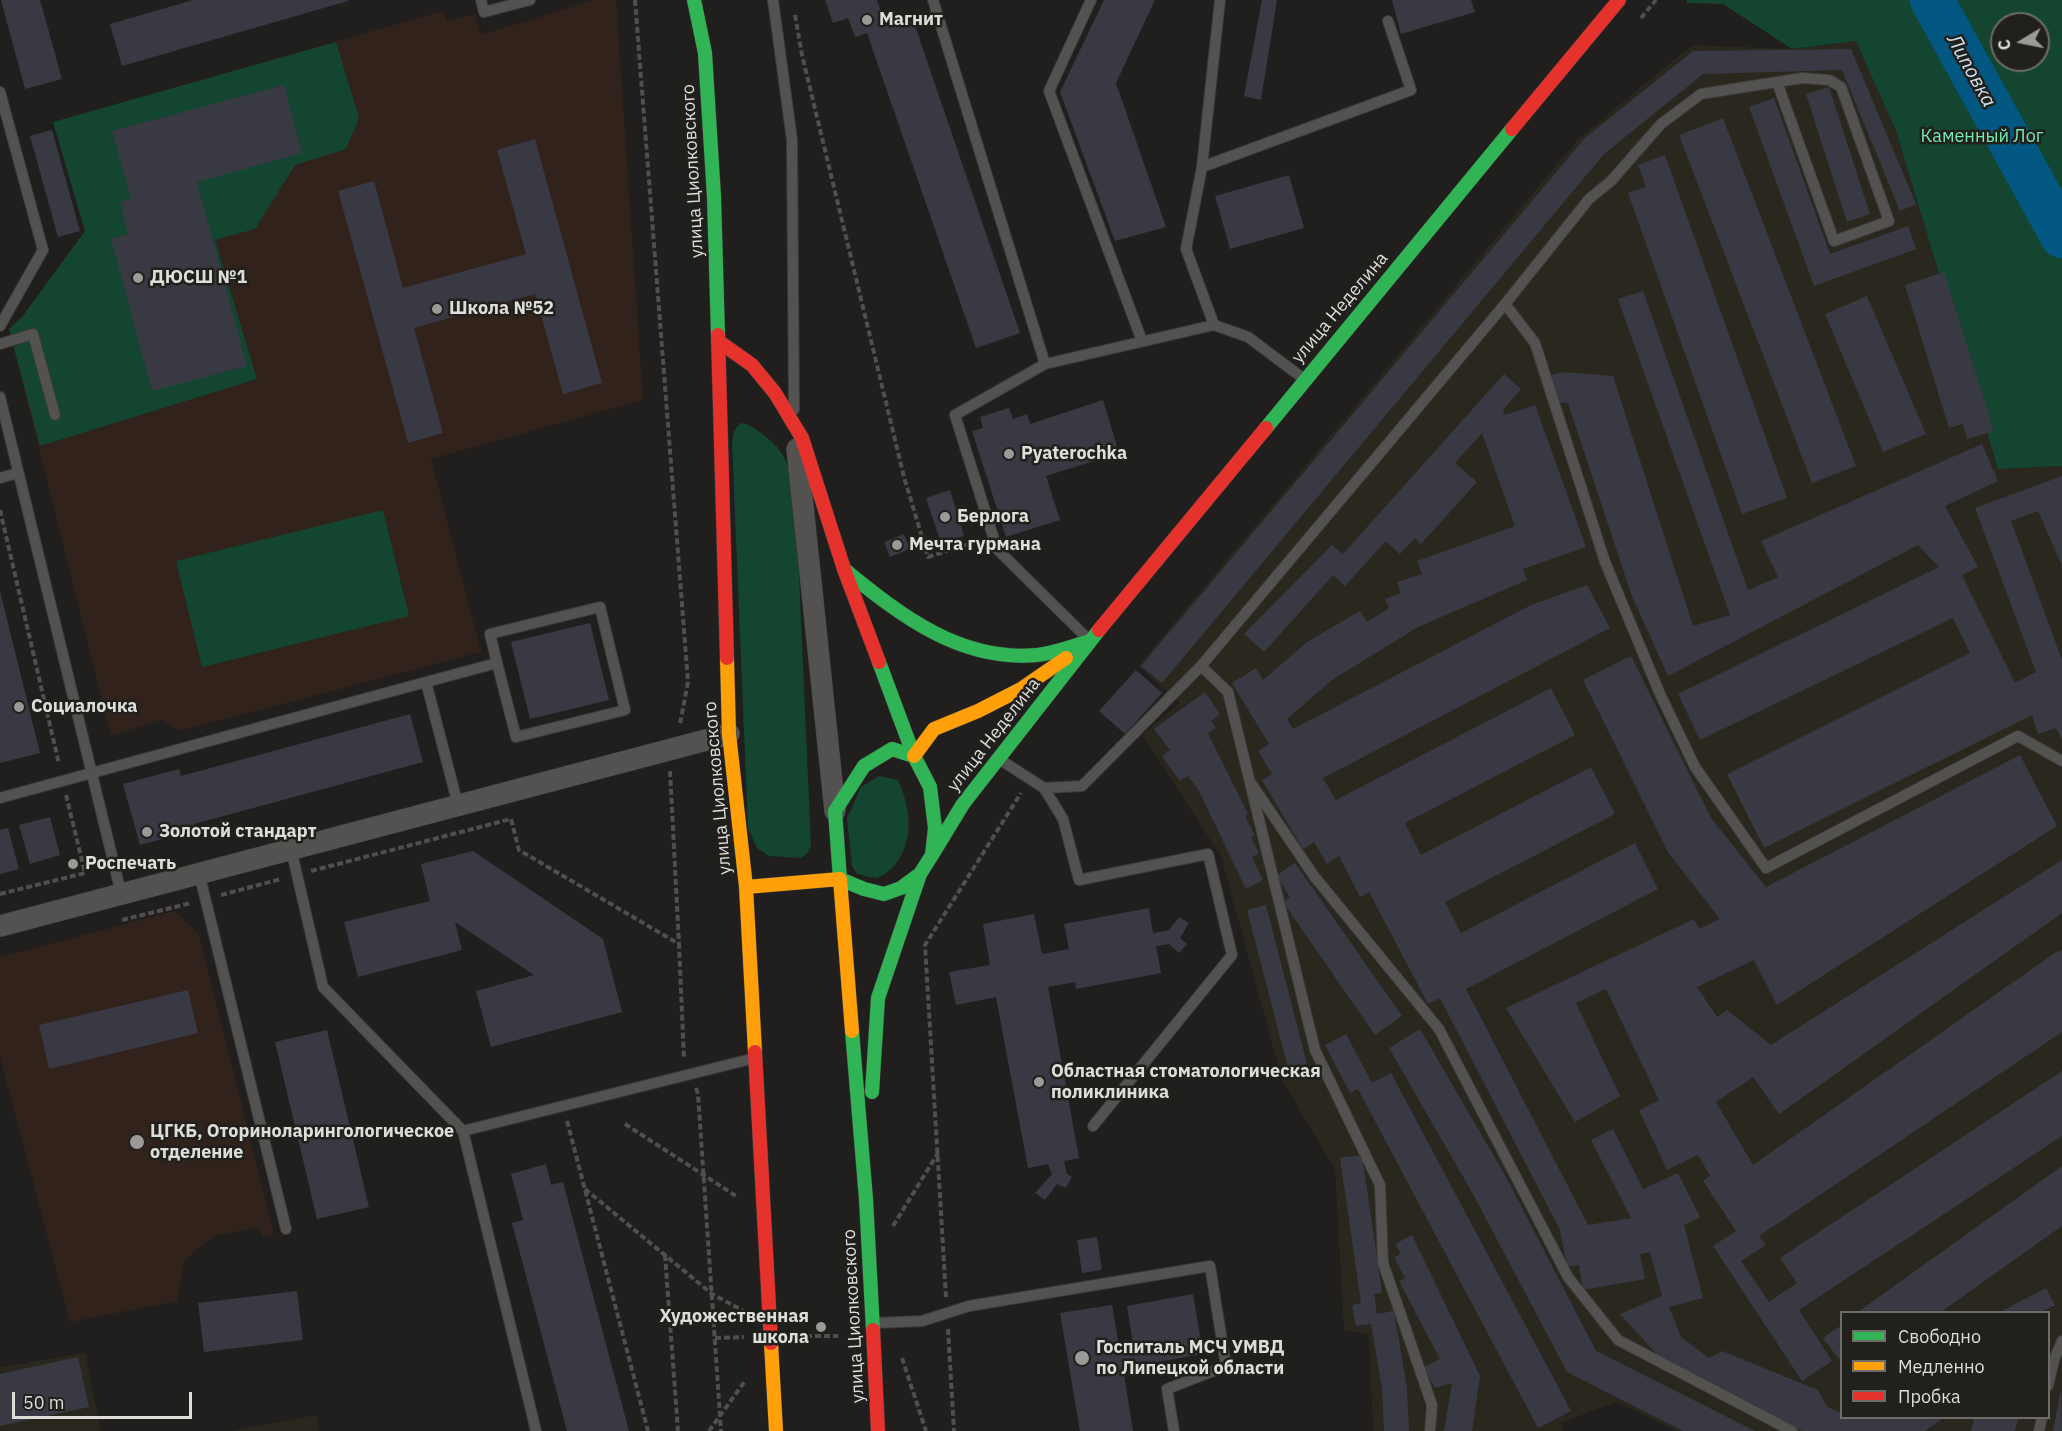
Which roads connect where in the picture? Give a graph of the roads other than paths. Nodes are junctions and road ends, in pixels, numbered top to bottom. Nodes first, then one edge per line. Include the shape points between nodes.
1 (481, 0) edge
2 (530, 0) edge
3 (694, 0) edge
4 (773, 0) edge
5 (933, 0) edge
6 (1092, 0) edge
7 (1220, 0) edge
8 (1619, 0) edge
9 (1388, 21) dead end
10 (1777, 82) junction
11 (0, 92) edge
12 (1202, 167) junction
13 (1505, 304) junction
14 (1214, 325) junction
15 (0, 326) edge
16 (718, 341) junction
17 (1142, 341) junction
18 (0, 344) edge
19 (1045, 364) junction
20 (1304, 379) junction
21 (0, 397) edge
22 (56, 415) dead end
23 (794, 422) junction
24 (18, 473) junction
25 (0, 478) edge
26 (844, 569) junction
27 (1090, 641) junction
28 (497, 663) junction
29 (1201, 666) junction
30 (426, 682) junction
31 (729, 734) junction
32 (914, 756) junction
33 (998, 758) junction
34 (2062, 761) edge
35 (92, 773) junction
36 (1251, 783) junction
37 (1044, 788) junction
38 (0, 798) edge
39 (458, 805) junction
40 (834, 812) junction
41 (291, 849) junction
42 (932, 855) junction
43 (199, 873) junction
44 (920, 874) junction
45 (840, 879) junction
46 (746, 887) junction
47 (121, 893) junction
48 (0, 926) edge
49 (755, 1058) junction
50 (1093, 1126) dead end
51 (463, 1131) junction
52 (867, 1199) junction
53 (286, 1229) dead end
54 (872, 1323) junction
55 (2062, 1341) edge
56 (2050, 1381) edge
57 (536, 1431) edge
58 (776, 1431) edge
59 (878, 1431) edge
60 (1174, 1431) edge
61 (1430, 1431) edge
62 (1792, 1431) edge

1 - 2 lane via 484,12
3 - 16 main road, улица Циолковского via 705,53
4 - 23 lane via 792,140
5 - 19 lane
6 - 17 lane via 1049,91
7 - 12 lane
8 - 20 main road, улица Неделина
9 - 12 lane via 1411,90
10 - 10 lane via 1802,78 1829,80 1841,87 1889,221 1833,241
10 - 13 lane via 1701,94 1661,124 1589,200
11 - 15 lane via 43,250
12 - 14 lane via 1185,249
13 - 29 lane
13 - 34 lane via 1535,343 1605,562 1660,694 1695,767 1766,868 2018,736
14 - 17 lane
14 - 20 lane via 1248,337
16 - 23 main road via 752,365
16 - 31 main road, улица Циолковского
17 - 19 lane
18 - 22 lane via 33,334
19 - 27 lane via 955,415 997,549
20 - 27 main road, улица Неделина
21 - 24 lane
23 - 26 main road
23 - 40 street
24 - 25 lane
24 - 35 lane
26 - 27 main road via 915,624 968,649 1037,655
26 - 32 main road
27 - 32 main road, улица Неделина via 1021,688 934,729
27 - 33 main road, улица Неделина
28 - 28 lane via 490,634 600,607 625,710 516,737
28 - 30 lane
29 - 36 lane via 1228,692
29 - 37 lane via 1082,786
30 - 35 lane
30 - 39 lane
31 - 39 street
31 - 46 main road, улица Циолковского
32 - 40 main road via 892,749 864,766
32 - 42 main road via 930,787 935,828
33 - 37 lane
33 - 42 main road, улица Неделина via 963,804
35 - 38 lane
35 - 47 lane
36 - 61 lane via 1315,1050 1380,1185 1383,1263 1432,1405
36 - 62 lane via 1314,876 1439,1029 1568,1277 1618,1340
37 - 50 lane via 1063,819 1079,880 1208,854 1232,955
39 - 41 street
40 - 45 main road
41 - 43 street
41 - 51 lane via 323,987
42 - 44 main road
43 - 47 street
43 - 53 lane
44 - 45 main road via 901,888 884,894
44 - 52 main road, улица Циолковского via 878,998
45 - 46 main road, улица Циолковского
45 - 52 main road, улица Циолковского
46 - 49 main road
47 - 48 street
49 - 51 lane
49 - 58 main road
51 - 57 lane
52 - 54 main road, улица Циолковского
54 - 59 main road, улица Циолковского
54 - 60 lane via 922,1321 969,1306 1210,1266 1226,1366 1167,1389
55 - 56 lane

